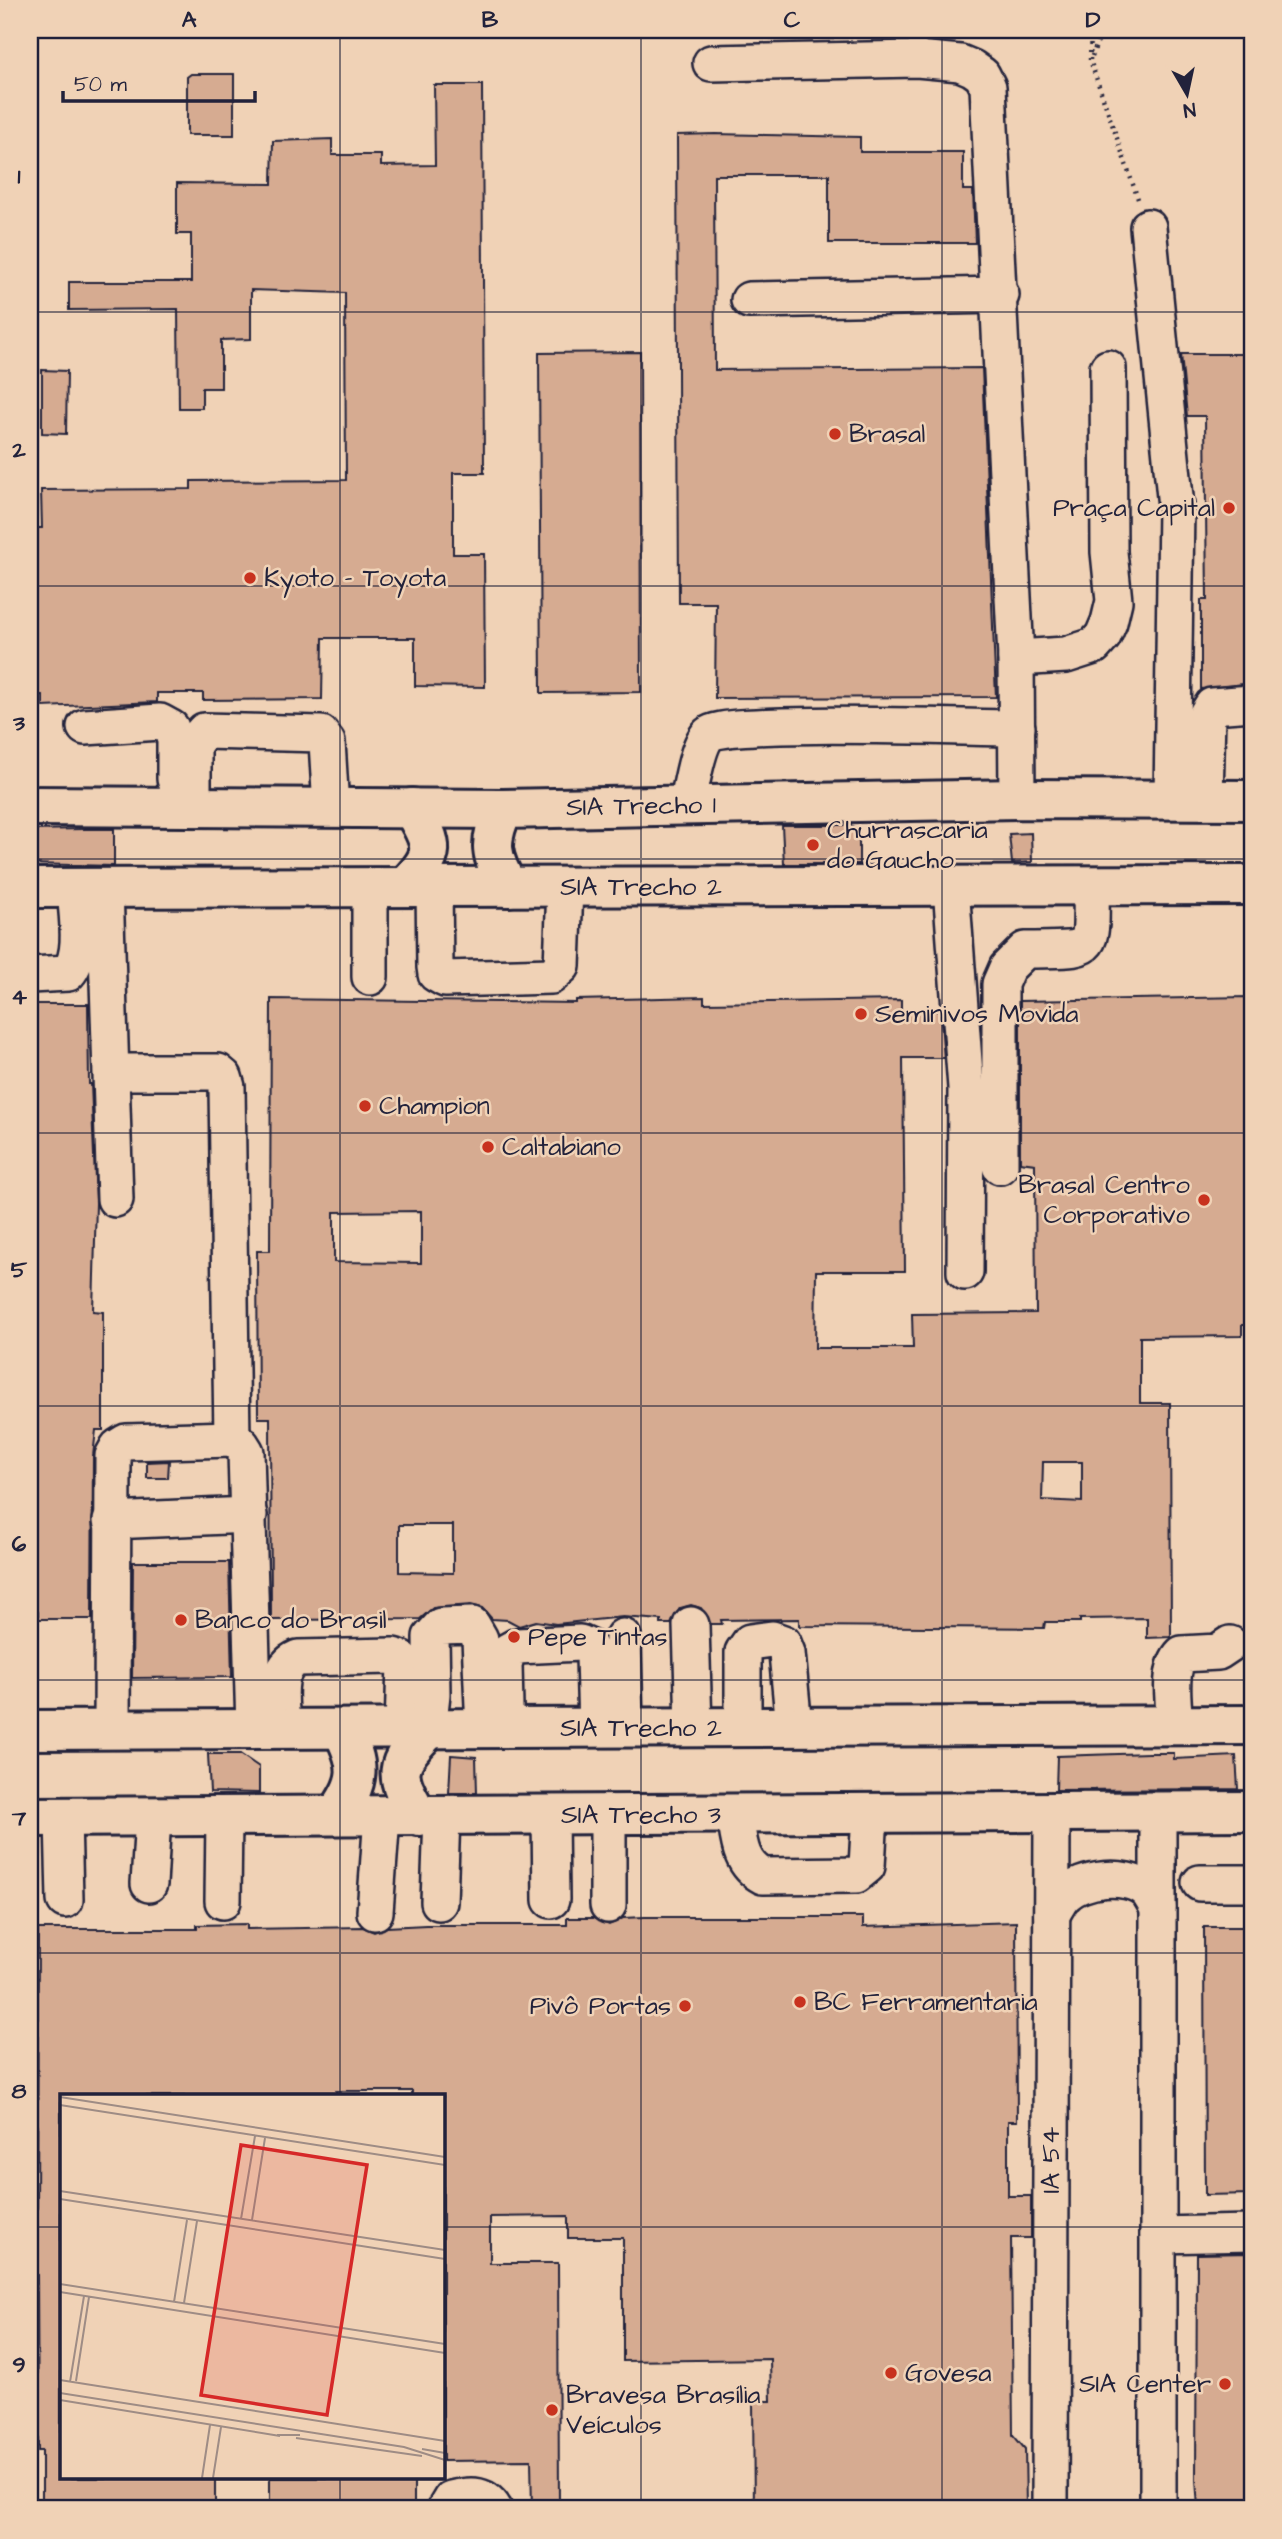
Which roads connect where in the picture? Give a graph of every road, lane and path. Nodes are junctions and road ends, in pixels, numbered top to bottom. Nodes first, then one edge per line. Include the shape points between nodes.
1 (1091, 30) edge
2 (1101, 30) edge
3 (1090, 60) junction
4 (711, 63) dead end
5 (1147, 228) joint
6 (1001, 295) junction
7 (749, 300) dead end
8 (1108, 368) dead end
9 (1016, 658) junction
10 (1252, 703) edge
11 (85, 727) dead end
12 (1017, 728) junction
13 (1017, 799) junction
14 (1189, 799) junction
15 (1252, 800) edge
16 (687, 805) junction
17 (30, 806) edge
18 (184, 807) junction
19 (331, 808) junction
20 (412, 808) junction
21 (503, 809) junction
22 (1091, 886) junction
23 (1252, 886) edge
24 (403, 887) junction
25 (508, 887) junction
26 (565, 887) junction
27 (951, 887) junction
28 (30, 888) edge
29 (90, 888) junction
30 (30, 975) edge
31 (370, 977) dead end
32 (112, 1072) junction
33 (1000, 1167) dead end
34 (115, 1199) dead end
35 (965, 1272) dead end
36 (232, 1440) junction
37 (249, 1515) junction
38 (111, 1521) junction
39 (691, 1625) dead end
40 (623, 1637) dead end
41 (1230, 1644) dead end
42 (1175, 1725) junction
43 (1252, 1725) edge
44 (743, 1727) junction
45 (794, 1727) junction
46 (610, 1728) junction
47 (694, 1728) junction
48 (268, 1729) junction
49 (342, 1729) junction
50 (495, 1729) junction
51 (30, 1730) edge
52 (112, 1730) junction
53 (415, 1730) junction
54 (1052, 1811) junction
55 (1158, 1811) junction
56 (1252, 1811) edge
57 (870, 1814) junction
58 (336, 1815) junction
59 (550, 1815) junction
60 (608, 1815) junction
61 (735, 1815) junction
62 (153, 1816) junction
63 (224, 1816) junction
64 (382, 1816) junction
65 (431, 1816) junction
66 (46, 1817) edge
67 (1200, 1883) dead end
68 (1252, 1883) edge
69 (149, 1884) dead end
70 (65, 1899) dead end
71 (551, 1900) dead end
72 (223, 1901) dead end
73 (439, 1902) dead end
74 (608, 1905) dead end
75 (1158, 1908) junction
76 (375, 1912) dead end
77 (1052, 1914) junction
78 (1252, 2233) edge
79 (1158, 2235) junction
80 (445, 2509) edge
81 (494, 2509) edge
82 (1050, 2509) edge
83 (1158, 2509) edge

1 - 3 path
2 - 3 path
3 - 5 path
4 - 6 street via 917,59 960,63 982,75 991,100
5 - 14 street via 1176,507
6 - 7 street
6 - 9 street
8 - 9 street via 1109,552 1114,601 1109,622 1094,646 1066,654
9 - 12 street
10 - 14 street via 1212,706 1206,714
11 - 18 street via 160,722 171,728
12 - 13 street
12 - 16 street via 770,726 716,730 703,742
13 - 14 main road, SIA Trecho 1
13 - 16 main road, SIA Trecho 1
14 - 15 main road, SIA Trecho 1
16 - 21 main road, SIA Trecho 1
17 - 18 main road, SIA Trecho 1
18 - 19 main road, SIA Trecho 1
18 - 19 street via 193,744 204,731 321,734 327,742
19 - 20 main road, SIA Trecho 1
20 - 21 main road, SIA Trecho 1
20 - 24 main road via 430,848 425,866
21 - 25 main road via 492,847 496,867
22 - 23 main road, SIA Trecho 2
22 - 27 main road, SIA Trecho 2
22 - 33 street via 1092,935 1088,943 1079,949 1025,950 1007,968 1000,984
24 - 25 main road, SIA Trecho 2
24 - 26 street via 436,974 445,979 551,976 558,972
24 - 29 main road, SIA Trecho 2
24 - 31 street
25 - 26 main road, SIA Trecho 2
26 - 27 main road, SIA Trecho 2
27 - 35 street via 966,1088
28 - 29 main road, SIA Trecho 2
29 - 30 street via 74,967 68,973
29 - 32 street
32 - 34 street
32 - 36 street via 218,1072 224,1077
36 - 37 street via 246,1452
36 - 38 street via 127,1442 118,1447
37 - 38 street
37 - 48 street
38 - 52 street
39 - 47 street
40 - 46 street
41 - 42 street via 1218,1653 1182,1654 1178,1659
42 - 43 main road, SIA Trecho 2
42 - 45 main road, SIA Trecho 2
44 - 45 main road, SIA Trecho 2
44 - 45 street via 743,1652 750,1642 772,1639 783,1643 787,1653
44 - 47 main road, SIA Trecho 2
46 - 47 main road, SIA Trecho 2
46 - 50 main road, SIA Trecho 2
46 - 50 street via 594,1656 580,1643 517,1646 508,1651
48 - 49 main road, SIA Trecho 2
48 - 52 main road, SIA Trecho 2
48 - 53 street via 287,1662 393,1656 405,1663
49 - 53 main road, SIA Trecho 2
49 - 58 main road via 354,1753 357,1773 353,1793
50 - 53 main road, SIA Trecho 2
50 - 53 street via 480,1639 472,1625 441,1626 432,1637 432,1694
51 - 52 main road, SIA Trecho 2
53 - 65 main road via 398,1772 403,1791
54 - 55 main road, SIA Trecho 3
54 - 57 main road, SIA Trecho 3
54 - 77 street, IA 54
55 - 56 main road, SIA Trecho 3
55 - 75 street
57 - 61 main road, SIA Trecho 3
57 - 61 street via 867,1866 856,1875 763,1876 750,1869 741,1851
58 - 63 main road, SIA Trecho 3
58 - 64 main road, SIA Trecho 3
59 - 60 main road, SIA Trecho 3
59 - 65 main road, SIA Trecho 3
59 - 71 street
60 - 61 main road, SIA Trecho 3
60 - 74 street
62 - 63 main road, SIA Trecho 3
62 - 66 main road, SIA Trecho 3
62 - 69 street
63 - 72 street
64 - 65 main road, SIA Trecho 3
64 - 76 street
65 - 73 street
66 - 70 street
67 - 68 street
75 - 77 street via 1146,1889 1129,1881 1110,1880 1083,1884 1065,1895
75 - 79 street
77 - 82 street, IA 54
78 - 79 street
79 - 83 street
80 - 81 street via 451,2499 466,2495 481,2497

